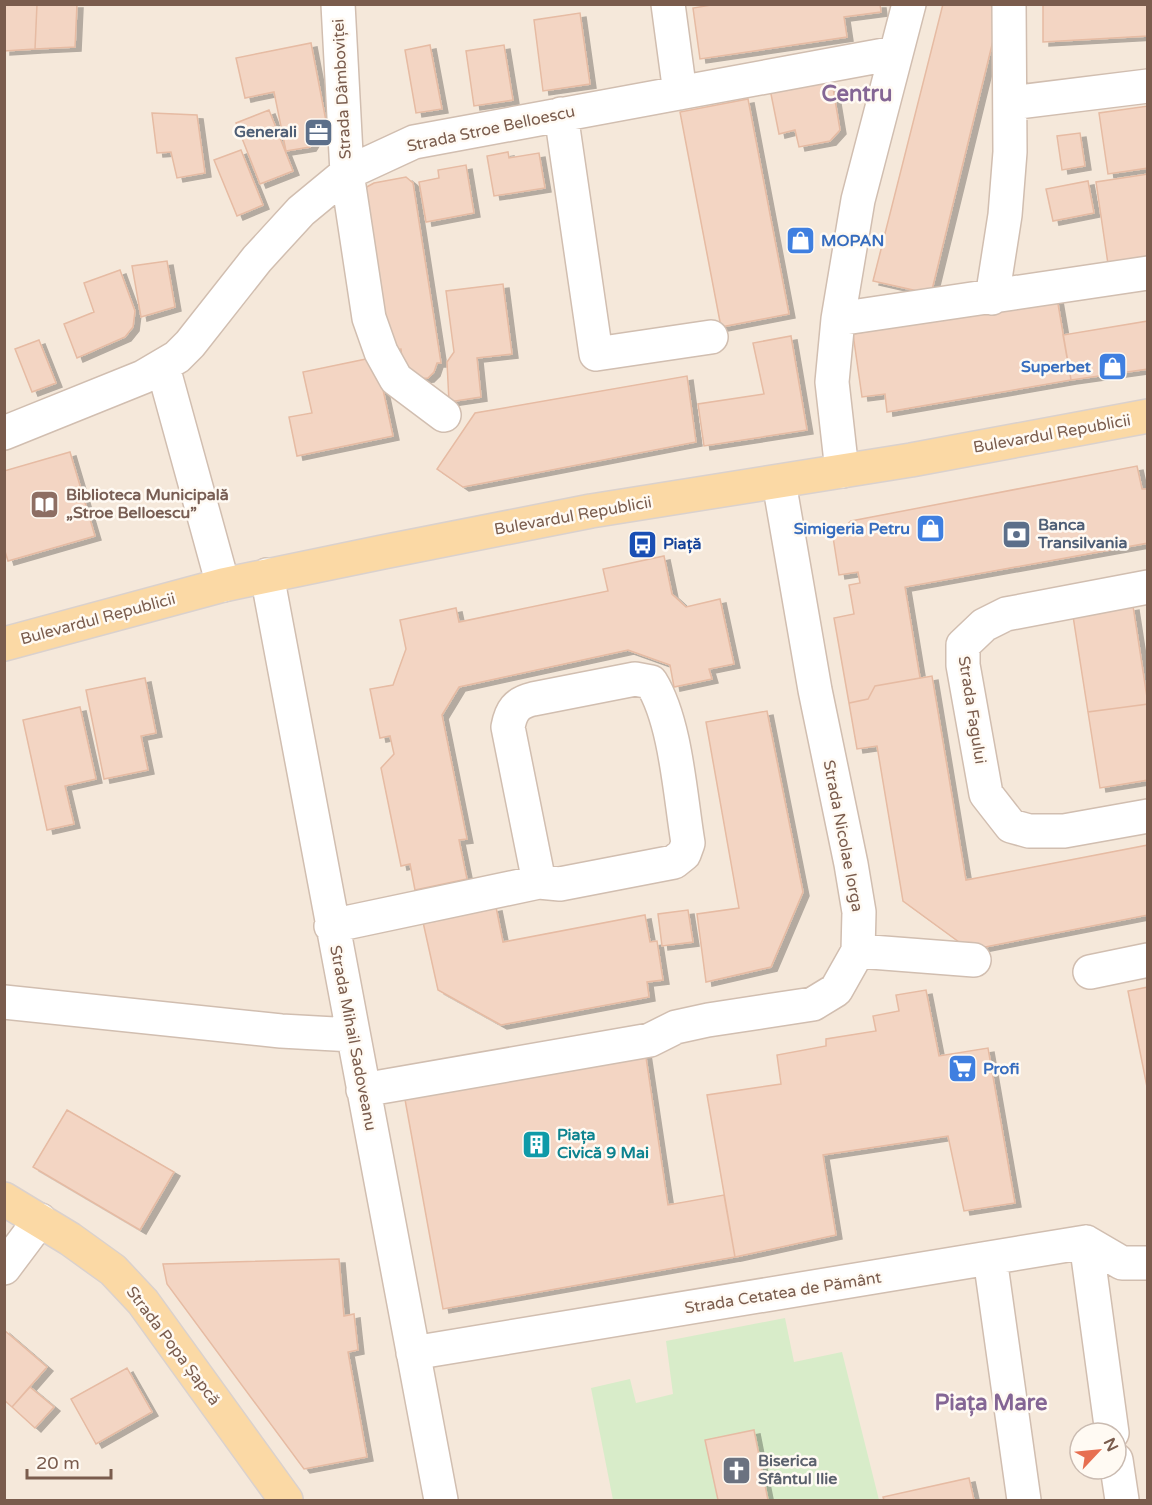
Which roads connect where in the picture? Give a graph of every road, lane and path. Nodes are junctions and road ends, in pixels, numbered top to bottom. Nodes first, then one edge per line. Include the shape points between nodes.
1 (338, 4) edge
2 (668, 4) edge
3 (909, 4) edge
4 (1009, 4) edge
5 (895, 53) junction
6 (1148, 86) edge
7 (680, 93) junction
8 (1010, 103) junction
9 (561, 114) junction
10 (346, 172) junction
11 (1148, 273) edge
12 (992, 298) junction
13 (838, 319) junction
14 (711, 337) dead end
15 (163, 367) junction
16 (444, 415) dead end
17 (1148, 416) edge
18 (4, 433) edge
19 (842, 471) junction
20 (779, 482) junction
21 (267, 575) junction
22 (223, 585) junction
23 (1148, 587) edge
24 (4, 644) edge
25 (1148, 816) edge
26 (539, 882) junction
27 (332, 926) junction
28 (858, 951) junction
29 (974, 960) dead end
30 (1148, 960) edge
31 (1090, 972) dead end
32 (4, 1002) edge
33 (353, 1035) junction
34 (363, 1090) junction
35 (4, 1199) edge
36 (40, 1220) junction
37 (1086, 1242) junction
38 (990, 1258) junction
39 (1148, 1263) edge
40 (4, 1268) edge
41 (413, 1353) junction
42 (1110, 1421) edge
43 (1119, 1481) edge
44 (286, 1500) edge
45 (441, 1500) edge
46 (1024, 1500) edge
47 (1122, 1500) edge

1 - 10 street, Strada Dâmboviței
2 - 7 street
3 - 5 street
4 - 8 street
5 - 7 street, Strada Stroe Belloescu
5 - 13 street via 858,200
6 - 8 street
7 - 9 street, Strada Stroe Belloescu
8 - 12 street via 1006,205
9 - 10 street, Strada Stroe Belloescu via 414,142
9 - 14 street via 596,354
10 - 15 street, Strada Stroe Belloescu via 301,211 257,259 190,344
10 - 16 street, Strada Dâmboviței via 369,318 381,352 396,379
11 - 12 street
12 - 13 street
13 - 19 street via 832,382
15 - 18 street, Strada Stroe Belloescu
15 - 22 street
17 - 19 main road, Bulevardul Republicii
19 - 20 main road, Bulevardul Republicii
20 - 21 main road, Bulevardul Republicii via 591,511
20 - 28 street, Strada Nicolae Iorga via 815,690 851,864 859,912
21 - 22 main road, Bulevardul Republicii
21 - 27 street, Strada Mihail Sadoveanu
22 - 24 main road, Bulevardul Republicii
23 - 25 street, Strada Fagului via 1006,614 984,625 963,645 963,665 986,794 1011,826 1029,831 1064,831
26 - 26 street via 508,727 510,713 522,702 533,699 635,679 651,682 661,698 667,720 688,843 684,854 674,862 560,884
26 - 27 street
27 - 33 street, Strada Mihail Sadoveanu
28 - 29 street
28 - 34 street, Strada Nicolae Iorga via 836,990 813,1004 708,1020 650,1040
30 - 31 street
32 - 33 street
33 - 34 street, Strada Mihail Sadoveanu
34 - 41 street, Strada Mihail Sadoveanu
35 - 36 main road, Strada Popa Șapcă
36 - 40 street
36 - 44 main road, Strada Popa Șapcă via 113,1270 143,1302
37 - 38 street, Strada Cetatea de Pământ
37 - 39 street via 1122,1263
37 - 42 street
38 - 41 street, Strada Cetatea de Pământ
38 - 46 street
41 - 45 street, Strada Mihail Sadoveanu
43 - 47 street

